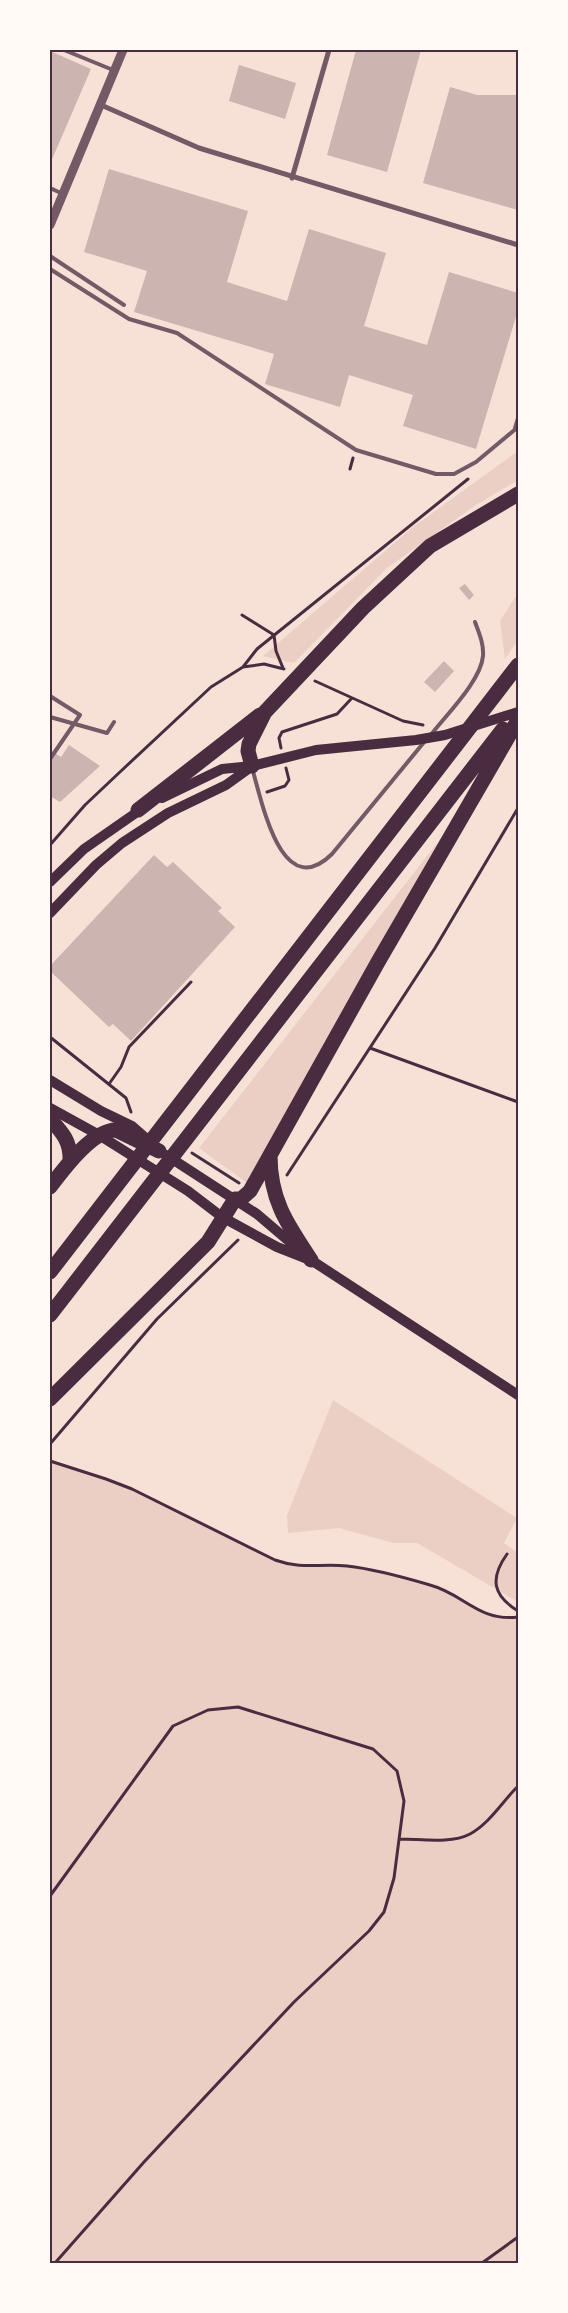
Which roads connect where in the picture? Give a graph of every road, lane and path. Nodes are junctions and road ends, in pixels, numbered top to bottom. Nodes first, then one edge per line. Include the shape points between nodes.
1 (64, 50) edge
2 (123, 50) edge
3 (329, 50) edge
4 (116, 70) junction
5 (101, 105) junction
6 (292, 178) junction
7 (50, 188) edge
8 (63, 194) junction
9 (50, 225) edge
10 (518, 245) edge
11 (50, 256) edge
12 (50, 270) edge
13 (124, 304) dead end
14 (518, 418) edge
15 (517, 428) edge
16 (473, 475) dead end
17 (518, 494) edge
18 (242, 615) dead end
19 (475, 622) dead end
20 (274, 635) junction
21 (518, 665) edge
22 (243, 667) junction
23 (315, 681) dead end
24 (50, 696) edge
25 (352, 698) junction
26 (518, 711) edge
27 (265, 712) junction
28 (50, 717) edge
29 (518, 720) edge
30 (114, 722) dead end
31 (74, 724) junction
32 (431, 724) dead end
33 (279, 738) dead end
34 (50, 759) edge
35 (252, 766) junction
36 (518, 808) edge
37 (138, 810) junction
38 (50, 845) edge
39 (50, 882) edge
40 (50, 913) edge
41 (191, 982) dead end
42 (50, 1037) edge
43 (370, 1048) junction
44 (50, 1080) edge
45 (109, 1084) junction
46 (518, 1102) edge
47 (50, 1108) edge
48 (50, 1119) edge
49 (130, 1125) junction
50 (99, 1135) junction
51 (159, 1151) joint
52 (270, 1155) junction
53 (70, 1162) junction
54 (285, 1178) dead end
55 (50, 1187) edge
56 (235, 1199) junction
57 (222, 1217) junction
58 (248, 1231) junction
59 (311, 1260) junction
60 (50, 1272) edge
61 (50, 1315) edge
62 (518, 1395) edge
63 (50, 1399) edge
64 (50, 1444) edge
65 (50, 1461) edge
66 (507, 1554) dead end
67 (518, 1611) edge
68 (518, 1617) edge
69 (518, 1786) edge
70 (400, 1839) junction
71 (50, 1896) edge
72 (518, 2237) edge
73 (54, 2263) edge
74 (482, 2263) edge

1 - 4 lane
2 - 4 street
3 - 6 street
4 - 5 street
5 - 6 street via 199,148
5 - 8 street
6 - 10 street
7 - 8 lane
8 - 9 street
11 - 13 lane
12 - 15 lane via 129,319 177,333 356,450 436,474 454,474 476,462
14 - 15 lane
16 - 20 path
17 - 27 highway via 452,531 418,556 363,608
18 - 20 path
19 - 35 lane via 483,656 471,683 384,793 318,866 303,868 294,864 278,846
20 - 22 path
20 - 22 path via 276,652 284,669 264,664
21 - 60 highway
22 - 38 path via 223,678 197,700 85,805
23 - 25 path
24 - 31 lane via 80,715
25 - 32 path via 403,721
25 - 33 path via 337,714 282,732
26 - 35 main road via 464,730 416,740 316,750
26 - 61 highway
27 - 35 highway via 249,744
27 - 37 highway
28 - 31 lane
29 - 52 highway
30 - 31 lane via 107,733
31 - 34 lane
35 - 37 main road via 222,768
35 - 40 main road via 226,785 168,813 122,843
36 - 43 path via 435,948
37 - 39 main road via 84,849
41 - 45 path via 129,1047
42 - 45 path
43 - 46 path
43 - 54 path
44 - 49 main road
45 - 49 path via 126,1098
47 - 50 main road
48 - 53 highway via 66,1138
49 - 50 highway
49 - 51 highway
50 - 53 highway
50 - 57 main road via 188,1191
51 - 56 main road
52 - 56 highway via 250,1191 241,1199
52 - 59 highway via 277,1203
53 - 55 highway
56 - 57 highway
56 - 59 main road
57 - 58 main road
57 - 63 highway via 208,1242
58 - 59 main road via 277,1248
58 - 64 path via 157,1319
59 - 62 main road
65 - 68 path via 132,1489 262,1556 282,1563 299,1567 360,1568 441,1589 488,1616
66 - 67 path via 498,1566 495,1583 499,1594
69 - 70 path via 470,1834 455,1838
70 - 71 path via 404,1801 396,1772 373,1749 238,1707 208,1710 174,1726
70 - 73 path via 390,1897 370,1931 294,2002
72 - 74 path

